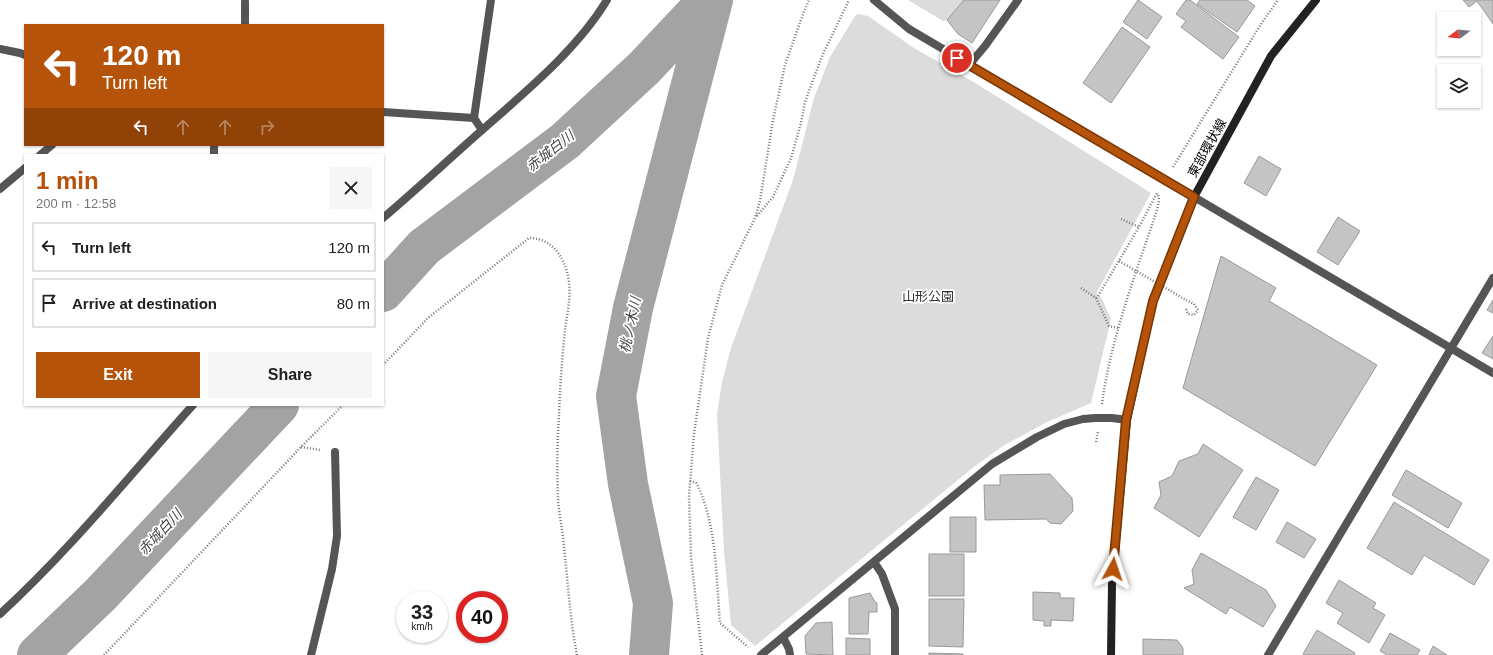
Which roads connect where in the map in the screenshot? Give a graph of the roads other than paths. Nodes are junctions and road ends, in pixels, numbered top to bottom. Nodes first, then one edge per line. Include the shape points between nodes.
1 (491, 0) edge
2 (607, 0) edge
3 (874, 0) edge
4 (1018, 0) edge
5 (1316, 0) edge
6 (245, 2) dead end
7 (245, 24) edge
8 (0, 49) edge
9 (24, 55) edge
10 (969, 65) junction
11 (384, 112) edge
12 (474, 118) junction
13 (482, 130) junction
14 (51, 146) edge
15 (41, 154) edge
16 (24, 169) edge
17 (0, 189) edge
18 (1194, 197) junction
19 (384, 217) edge
20 (1493, 278) edge
21 (1452, 348) junction
22 (1493, 373) edge
23 (192, 406) edge
24 (1126, 420) junction
25 (335, 452) road end
26 (874, 562) junction
27 (0, 614) edge
28 (783, 637) junction
29 (312, 655) edge
30 (761, 655) edge
31 (790, 655) edge
32 (895, 655) edge
33 (1110, 655) edge
34 (1268, 655) edge

1 - 12 street
2 - 13 street via 598,16 576,41
3 - 10 street via 909,29
4 - 10 street
5 - 18 street, 東部環状線 via 1271,56
6 - 7 street
8 - 9 street
10 - 18 street
11 - 12 street
12 - 13 street
13 - 19 street
14 - 15 street
16 - 17 street
18 - 21 street
18 - 24 street, 東部環状線 via 1153,301
20 - 21 street
21 - 22 street
21 - 34 street
23 - 27 street via 31,586
24 - 26 street via 1083,419 1064,424 1037,437 992,464
24 - 33 street, 東部環状線 via 1112,584
25 - 29 street via 337,536
26 - 28 street
26 - 32 street via 882,574 895,609
28 - 30 street
28 - 31 street

